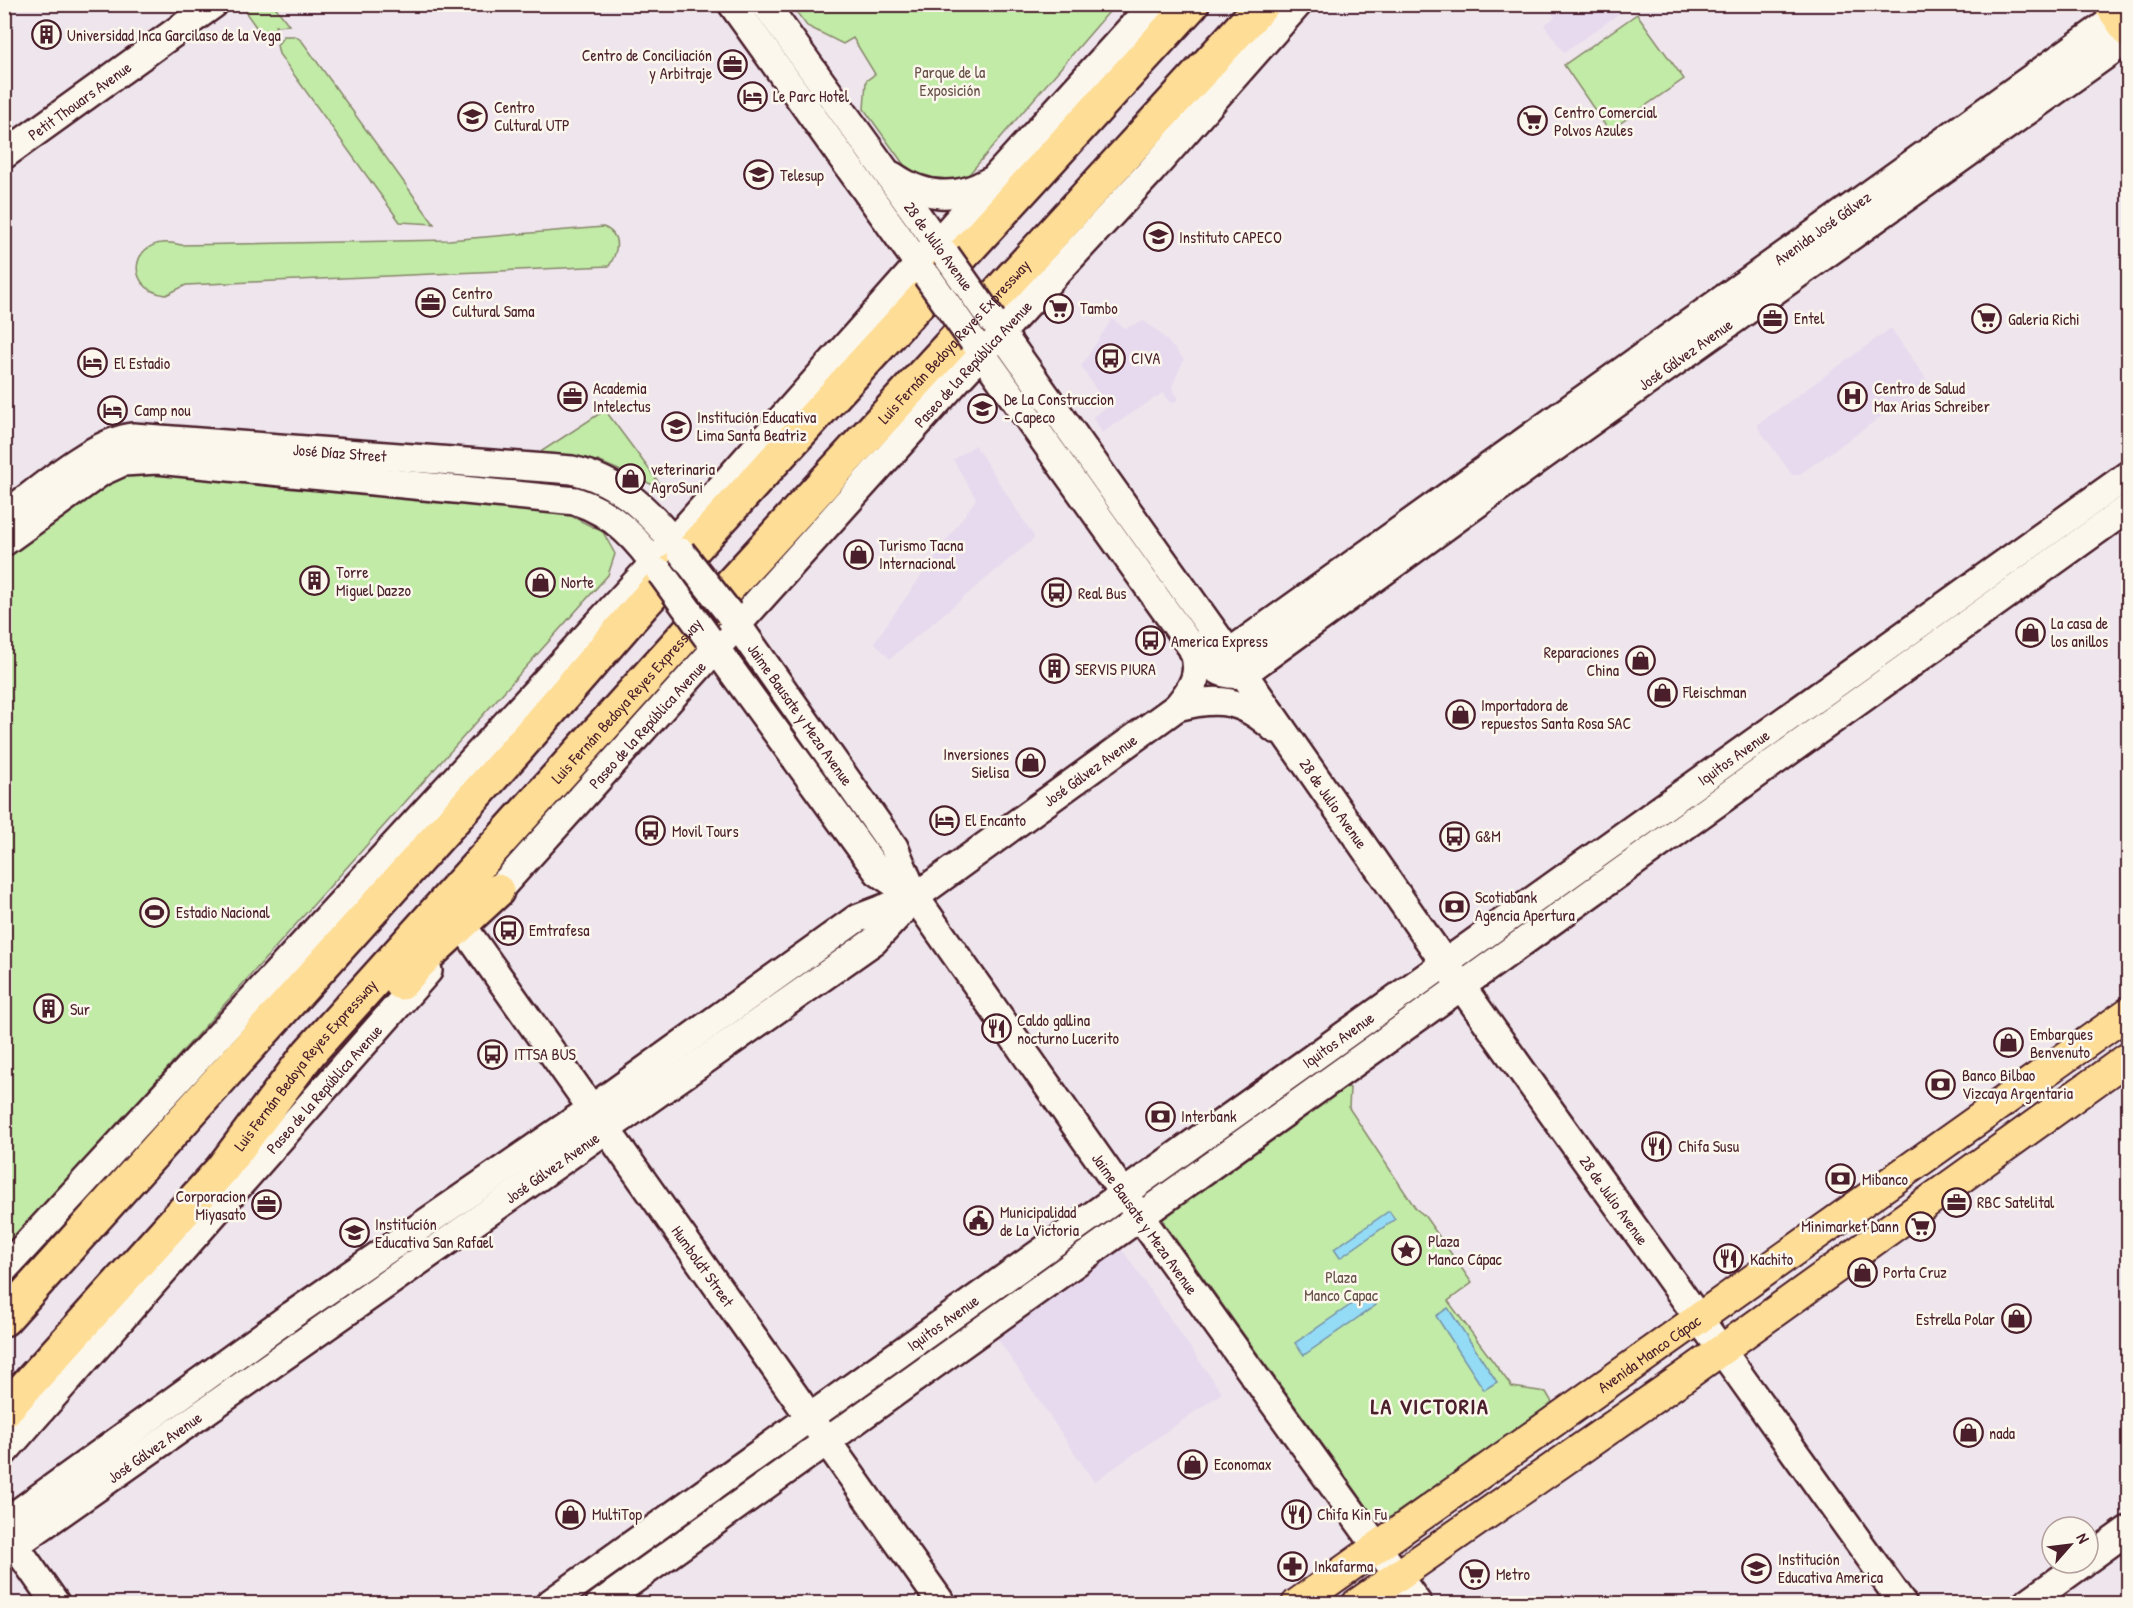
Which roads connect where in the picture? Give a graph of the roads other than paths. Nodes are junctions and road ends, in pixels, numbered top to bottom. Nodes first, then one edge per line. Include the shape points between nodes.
1 (214, 4) edge
2 (732, 4) edge
3 (765, 4) edge
4 (1153, 4) edge
5 (1192, 4) edge
6 (1263, 4) edge
7 (1299, 4) edge
8 (2121, 23) edge
9 (4, 154) edge
10 (880, 165) junction
11 (994, 178) junction
12 (941, 249) junction
13 (923, 270) junction
14 (997, 327) junction
15 (977, 348) junction
16 (2128, 475) edge
17 (2128, 508) edge
18 (4, 516) edge
19 (4, 542) edge
20 (677, 546) junction
21 (657, 568) junction
22 (733, 619) junction
23 (589, 633) junction
24 (1187, 640) junction
25 (712, 643) junction
26 (1237, 663) junction
27 (1177, 707) junction
28 (1296, 749) junction
29 (497, 891) junction
30 (915, 897) junction
31 (464, 928) junction
32 (1444, 962) junction
33 (1461, 986) junction
34 (2128, 1013) edge
35 (244, 1055) junction
36 (2128, 1058) edge
37 (598, 1119) junction
38 (222, 1169) junction
39 (1123, 1193) junction
40 (1140, 1216) junction
41 (4, 1269) edge
42 (1700, 1318) junction
43 (4, 1319) edge
44 (1722, 1350) junction
45 (4, 1410) edge
46 (810, 1418) junction
47 (826, 1441) junction
48 (4, 1452) edge
49 (2128, 1530) edge
50 (7, 1538) edge
51 (1377, 1546) junction
52 (2100, 1550) edge
53 (1398, 1575) junction
54 (2066, 1575) edge
55 (56, 1604) edge
56 (549, 1604) edge
57 (600, 1604) edge
58 (942, 1604) edge
59 (1297, 1604) edge
60 (1357, 1604) edge
61 (1418, 1604) edge
62 (1903, 1604) edge
63 (2026, 1604) edge

1 - 9 main road, Petit Thouars Avenue
2 - 13 main road, 28 de Julio Avenue
3 - 10 main road, 28 de Julio Avenue
4 - 11 main road
5 - 35 highway via 643,604
6 - 38 highway, Luis Fernán Bedoya Reyes Expressway via 733,582 309,1053
7 - 14 main road, Paseo de la República Avenue via 1151,171
8 - 26 main road, Avenida José Gálvez
10 - 11 main road via 906,185 939,195 967,192
10 - 12 main road, 28 de Julio Avenue
11 - 12 main road
12 - 13 main road
12 - 14 main road, 28 de Julio Avenue, bridge
13 - 15 main road, 28 de Julio Avenue, bridge
13 - 20 main road
14 - 15 main road, Paseo de la República Avenue
14 - 26 main road, 28 de Julio Avenue
15 - 22 main road, Paseo de la República Avenue
15 - 24 main road, 28 de Julio Avenue
16 - 32 main road, Iquitos Avenue
17 - 33 main road, Iquitos Avenue
18 - 20 main road, José Díaz Street via 99,448 133,437 572,470 592,475 626,493
19 - 21 main road, José Díaz Street via 101,472 123,462 157,460 576,501 616,521
20 - 21 main road
20 - 22 main road, Jaime Bausate y Meza Avenue, bridge
21 - 23 main road
21 - 25 main road, Jaime Bausate y Meza Avenue, bridge
22 - 25 main road, Paseo de la República Avenue
22 - 30 main road, Jaime Bausate y Meza Avenue via 894,847
23 - 35 highway via 522,729 320,944 264,1011
23 - 41 main road
24 - 26 main road via 1226,675
24 - 27 main road, 28 de Julio Avenue via 1196,656 1197,672 1192,688
25 - 29 main road, Paseo de la República Avenue
25 - 30 main road, Jaime Bausate y Meza Avenue via 878,872
26 - 28 main road, 28 de Julio Avenue
27 - 28 main road via 1213,699 1231,702 1264,720
27 - 30 main road, José Gálvez Avenue
28 - 32 main road, 28 de Julio Avenue
29 - 31 main road, Paseo de la República Avenue
29 - 38 highway via 419,963 256,1146
30 - 37 main road, José Gálvez Avenue via 856,919
30 - 39 main road, Jaime Bausate y Meza Avenue
31 - 37 main road, Humboldt Street
31 - 48 main road, Paseo de la República Avenue
32 - 33 main road, 28 de Julio Avenue
32 - 39 main road, Iquitos Avenue
33 - 40 main road, Iquitos Avenue
33 - 42 main road, 28 de Julio Avenue
34 - 42 main road, Avenida Manco Cápac
35 - 43 highway
36 - 44 main road
37 - 46 main road, Humboldt Street
37 - 50 main road, José Gálvez Avenue via 292,1316
38 - 45 highway, Luis Fernán Bedoya Reyes Expressway
39 - 40 main road, Jaime Bausate y Meza Avenue
39 - 46 main road, Iquitos Avenue
40 - 47 main road, Iquitos Avenue
40 - 51 main road, Jaime Bausate y Meza Avenue
42 - 44 main road, 28 de Julio Avenue
42 - 51 main road, Avenida Manco Cápac
44 - 53 main road
44 - 62 main road, 28 de Julio Avenue
46 - 47 main road, Humboldt Street
46 - 56 main road, Iquitos Avenue
47 - 57 main road, Iquitos Avenue
47 - 58 main road, Humboldt Street
49 - 52 main road
50 - 55 main road
51 - 53 main road, Jaime Bausate y Meza Avenue
51 - 59 main road, Avenida Manco Cápac
53 - 60 main road
53 - 61 main road, Jaime Bausate y Meza Avenue
54 - 63 main road

